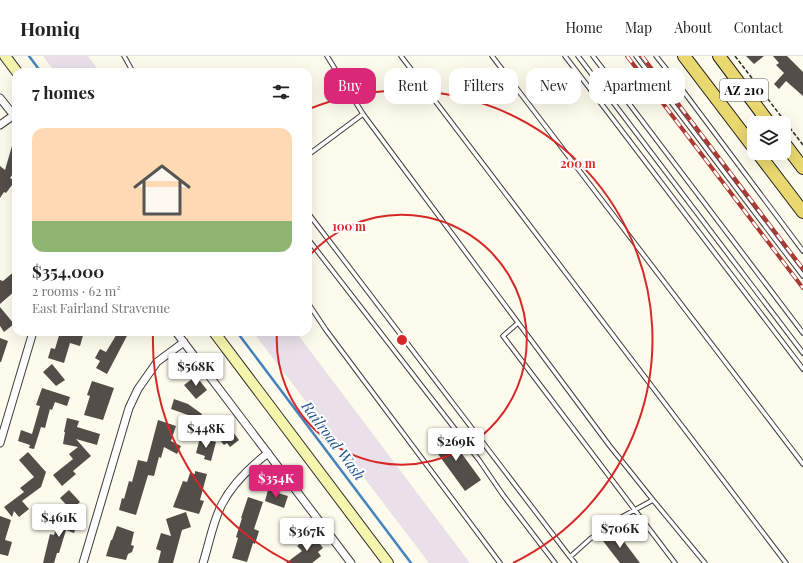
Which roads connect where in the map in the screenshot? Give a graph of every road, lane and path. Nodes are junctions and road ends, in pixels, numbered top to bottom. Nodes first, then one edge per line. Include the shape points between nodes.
1 (5, 56) edge
2 (124, 56) edge
3 (327, 56) edge
4 (401, 56) edge
5 (492, 56) edge
6 (565, 56) edge
7 (578, 56) edge
8 (593, 56) edge
9 (636, 56) edge
10 (656, 56) edge
11 (684, 56) edge
12 (719, 56) edge
13 (735, 56) edge
14 (14, 68) edge
15 (131, 68) edge
16 (0, 98) edge
17 (12, 113) edge
18 (363, 114) junction
19 (764, 116) edge
20 (12, 119) edge
21 (0, 125) edge
22 (747, 139) edge
23 (803, 145) edge
24 (312, 152) edge
25 (791, 152) edge
26 (763, 160) edge
27 (803, 168) edge
28 (803, 212) edge
29 (312, 218) edge
30 (312, 244) edge
31 (803, 251) edge
32 (803, 276) edge
33 (312, 309) edge
34 (518, 323) junction
35 (803, 333) edge
36 (32, 336) edge
37 (179, 336) edge
38 (217, 336) edge
39 (184, 342) junction
40 (803, 353) edge
41 (803, 369) edge
42 (0, 443) edge
43 (268, 453) junction
44 (803, 464) edge
45 (653, 500) junction
46 (635, 510) junction
47 (570, 557) junction
48 (83, 563) edge
49 (203, 563) edge
50 (351, 563) edge
51 (388, 563) edge
52 (500, 563) edge
53 (555, 563) edge
54 (575, 563) edge
55 (675, 563) edge
56 (705, 563) edge
57 (786, 563) edge

1 - 14 street
2 - 15 lane
3 - 18 lane
4 - 57 lane
5 - 44 lane
6 - 41 lane
7 - 40 lane
8 - 35 lane
9 - 32 lane
10 - 31 lane
11 - 22 main road, AZ 210
12 - 19 main road, AZ 210
13 - 23 path
16 - 17 street
18 - 24 lane
18 - 34 lane
20 - 21 street
25 - 27 main road
26 - 28 main road
29 - 47 lane
30 - 53 lane
33 - 52 lane
34 - 45 lane
34 - 46 lane via 503,336
36 - 42 street
37 - 39 street
38 - 51 street
39 - 43 street
39 - 48 street via 157,362 138,389 129,408
43 - 49 street via 233,486 222,504
43 - 50 street
45 - 46 lane
45 - 56 lane
46 - 47 lane via 590,539
46 - 55 lane
47 - 54 lane

